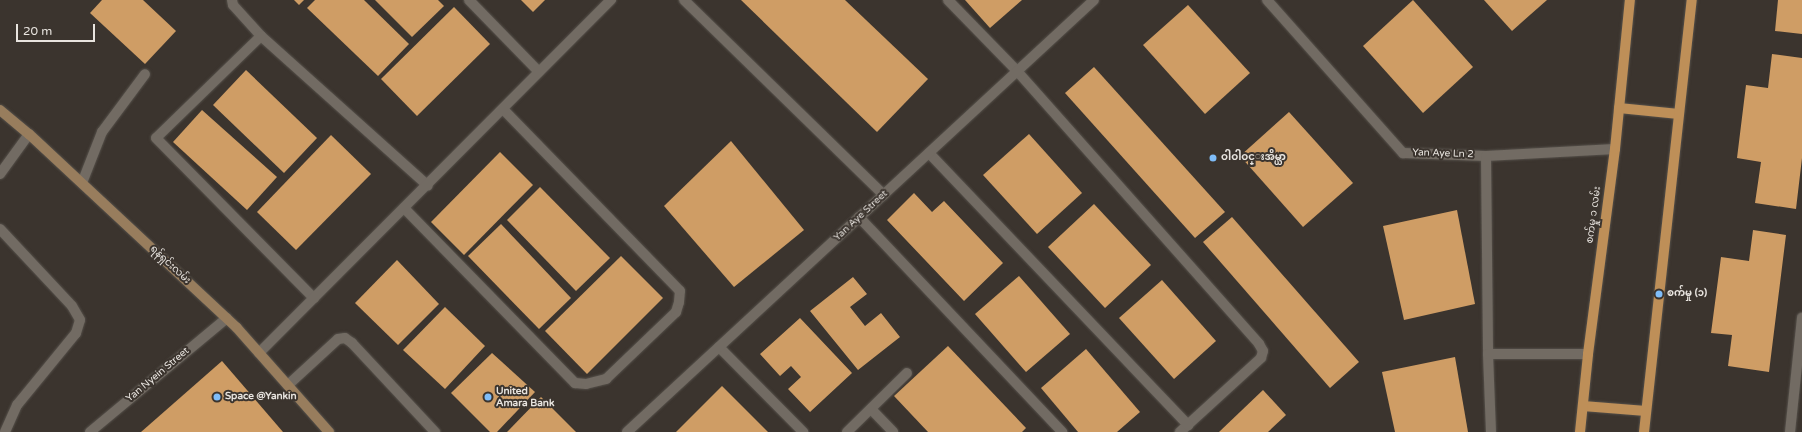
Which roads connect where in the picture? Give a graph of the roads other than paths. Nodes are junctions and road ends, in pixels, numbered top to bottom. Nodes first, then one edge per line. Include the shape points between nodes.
1 (232, 0) edge
2 (469, 0) edge
3 (611, 0) edge
4 (684, 0) edge
5 (948, 0) edge
6 (1094, 0) edge
7 (1266, 0) edge
8 (1630, 0) edge
9 (1692, 0) edge
10 (261, 36) junction
11 (1017, 71) junction
12 (540, 72) junction
13 (145, 74) dead end
14 (1619, 108) junction
15 (503, 109) junction
16 (0, 110) edge
17 (1679, 114) junction
18 (29, 134) junction
19 (1615, 149) junction
20 (929, 153) junction
21 (1486, 156) junction
22 (0, 174) edge
23 (82, 183) junction
24 (428, 186) junction
25 (884, 195) junction
26 (404, 208) junction
27 (859, 218) junction
28 (0, 229) edge
29 (314, 298) junction
30 (227, 318) junction
31 (1802, 318) edge
32 (719, 347) junction
33 (259, 353) junction
34 (1488, 354) junction
35 (1588, 354) junction
36 (907, 374) dead end
37 (288, 385) junction
38 (1583, 406) junction
39 (871, 409) junction
40 (1646, 411) junction
41 (1184, 428) edge
42 (5, 432) edge
43 (90, 432) edge
44 (329, 432) edge
45 (435, 432) edge
46 (627, 432) edge
47 (803, 432) edge
48 (847, 432) edge
49 (893, 432) edge
50 (1062, 432) edge
51 (1491, 432) edge
52 (1580, 432) edge
53 (1644, 432) edge
54 (1790, 432) edge

1 - 10 street
2 - 12 street
3 - 12 street
4 - 25 street
5 - 11 street
6 - 11 street, Yan Aye Street
7 - 21 street, Yan Aye Ln 2 via 1403,153
8 - 14 main road, စက်မှု ၁ လမ်း
9 - 17 main road
10 - 24 street
10 - 29 street via 156,138
11 - 20 street, Yan Aye Street
11 - 41 street via 1259,344 1263,352 1261,358
12 - 15 street
13 - 23 street via 102,132
14 - 17 main road
14 - 19 main road, စက်မှု ၁ လမ်း
15 - 24 street
15 - 26 street via 680,291 676,312 606,379 586,384 575,383
16 - 18 main road, ရန်ရှင်းလမ်း
17 - 40 main road
18 - 22 street
18 - 23 main road, ရန်ရှင်းလမ်း
19 - 21 street, Yan Aye Ln 2
19 - 35 main road, စက်မှု ၁ လမ်း
20 - 25 street, Yan Aye Street
20 - 41 street
21 - 34 street
23 - 30 main road, ရန်ရှင်းလမ်း
24 - 26 street
25 - 27 street, Yan Aye Street
26 - 29 street
27 - 32 street, Yan Aye Street
27 - 50 street
28 - 42 street via 72,306 80,320 76,333 17,405
29 - 33 street
30 - 33 main road, ရန်ရှင်းလမ်း
30 - 43 street, Yan Nyein Street
31 - 54 street
32 - 46 street, Yan Aye Street
32 - 47 street
33 - 37 main road, ရန်ရှင်းလမ်း
34 - 35 street
34 - 51 street
35 - 38 main road, စက်မှု ၁ လမ်း
36 - 39 street
37 - 44 main road, ရန်ရှင်းလမ်း
37 - 45 street via 338,339 345,338
38 - 40 main road
38 - 52 main road, စက်မှု ၁ လမ်း
39 - 48 street
39 - 49 street
40 - 53 main road

